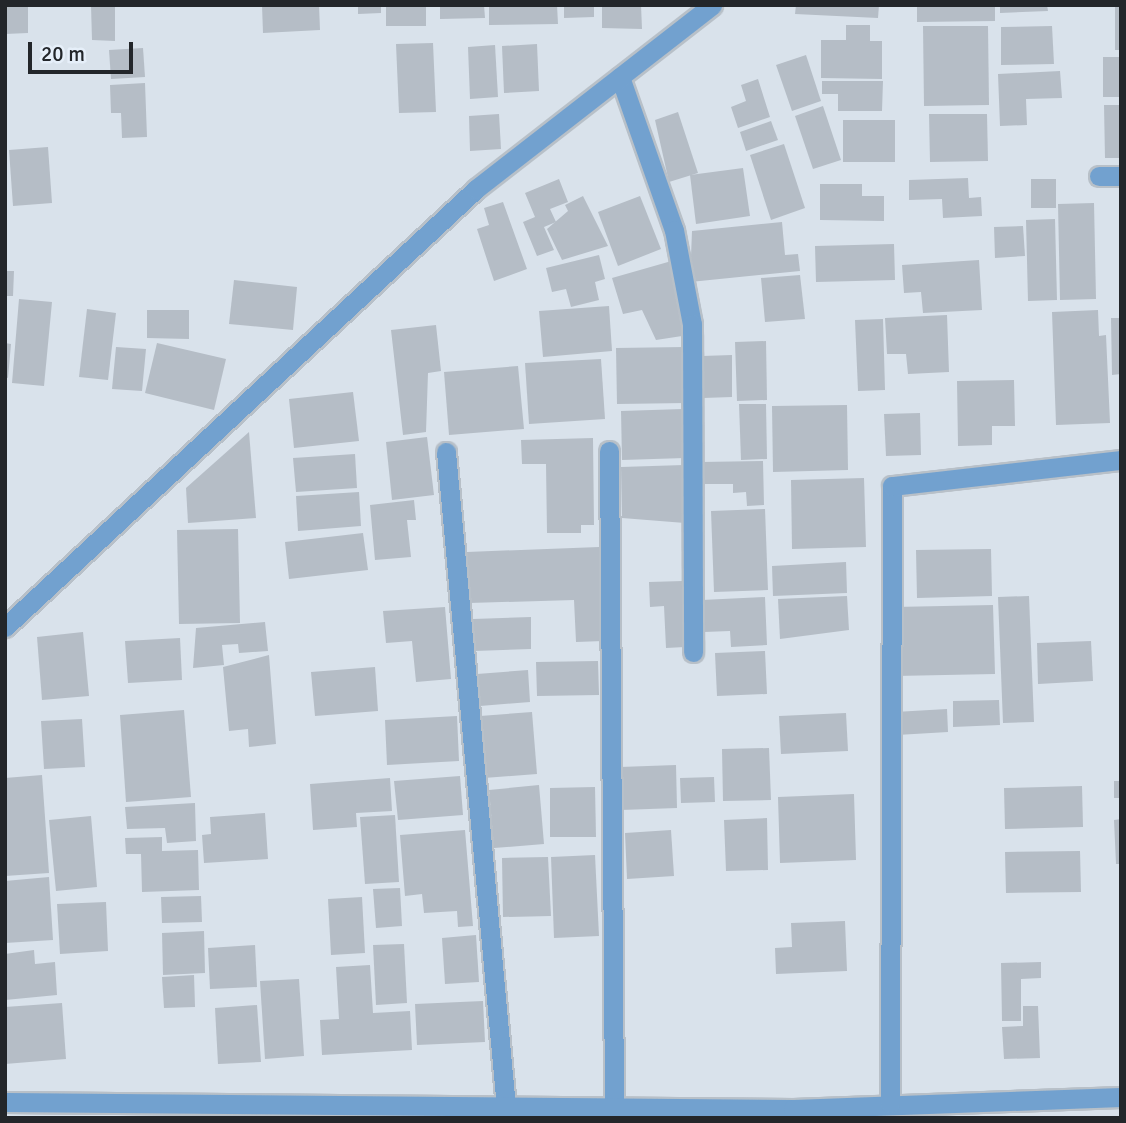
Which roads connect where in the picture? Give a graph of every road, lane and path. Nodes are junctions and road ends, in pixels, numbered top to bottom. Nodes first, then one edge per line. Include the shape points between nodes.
1 (712, 5) edge
2 (620, 77) junction
3 (1098, 176) dead end
4 (1121, 176) edge
5 (609, 451) dead end
6 (446, 452) dead end
7 (1121, 460) edge
8 (5, 627) edge
9 (693, 652) dead end
10 (1121, 1097) edge
11 (5, 1102) edge
12 (890, 1103) junction
13 (506, 1108) junction
14 (614, 1109) junction
15 (793, 1113) edge

1 - 2 street
2 - 8 street via 476,188
2 - 9 street via 674,230 692,324
3 - 4 street
5 - 14 street
6 - 13 street
7 - 12 street via 892,486
10 - 12 street
11 - 13 street
12 - 15 street
13 - 14 street
14 - 15 street

